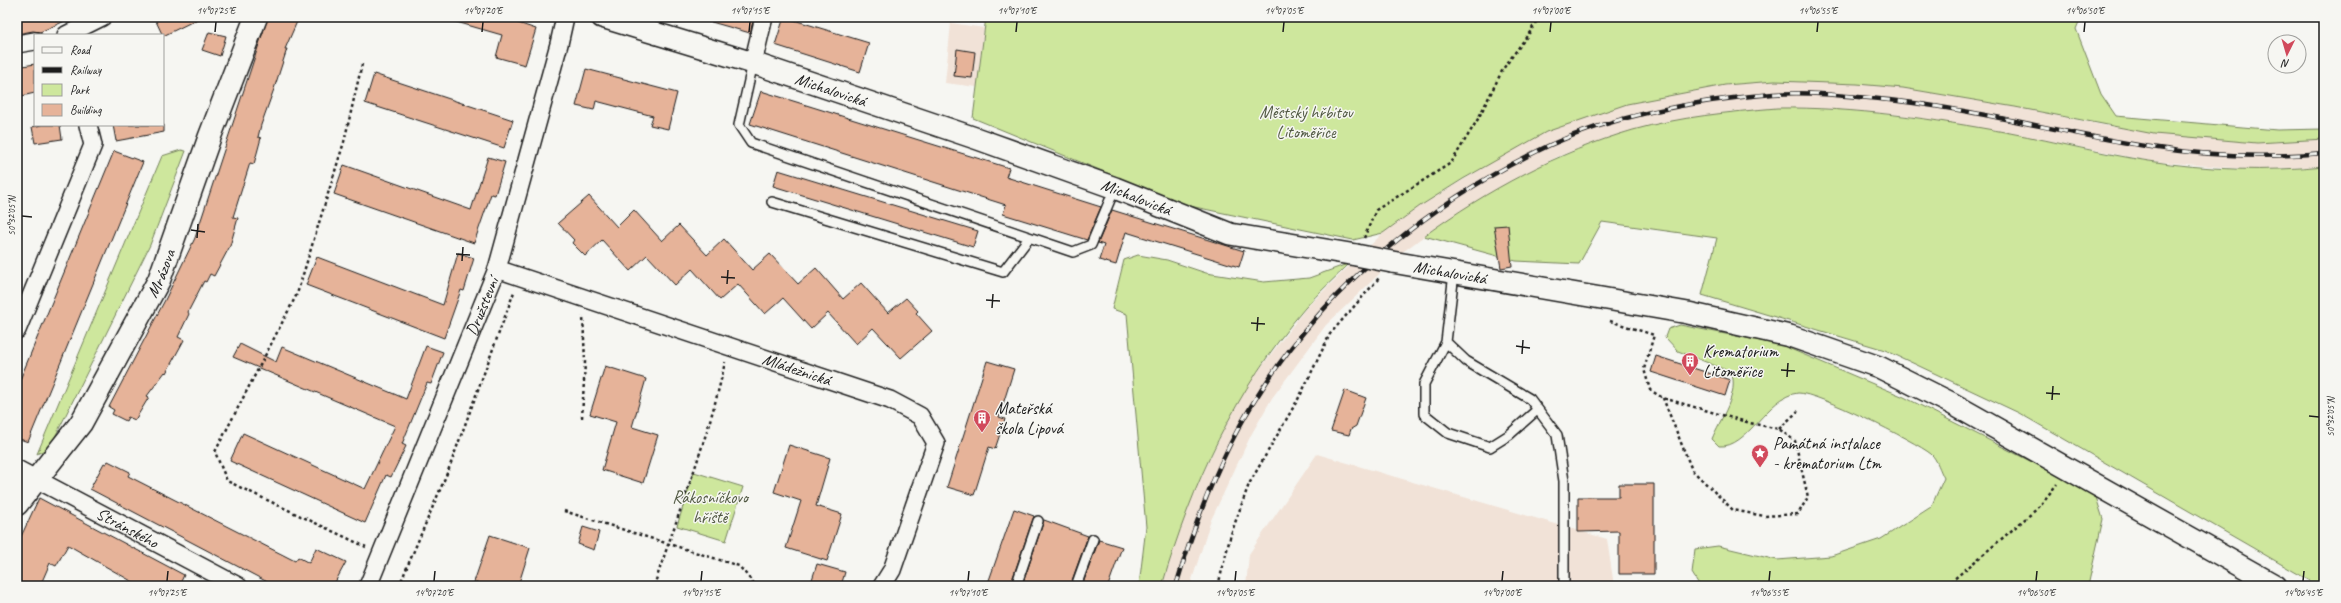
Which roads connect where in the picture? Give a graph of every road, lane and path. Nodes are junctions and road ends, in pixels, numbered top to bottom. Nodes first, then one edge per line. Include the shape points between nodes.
1 (102, 17) edge
2 (256, 17) edge
3 (564, 17) edge
4 (602, 17) edge
5 (764, 17) edge
6 (1539, 17) edge
7 (68, 34) edge
8 (34, 41) edge
9 (17, 44) edge
10 (754, 63) junction
11 (362, 64) dead end
12 (88, 126) edge
13 (1115, 188) junction
14 (772, 202) dead end
15 (1029, 238) junction
16 (1356, 255) junction
17 (1392, 262) junction
18 (496, 269) junction
19 (1454, 273) junction
20 (520, 277) junction
21 (583, 298) junction
22 (1610, 321) dead end
23 (17, 330) edge
24 (1446, 342) junction
25 (728, 346) junction
26 (1663, 398) junction
27 (1537, 410) junction
28 (1798, 411) dead end
29 (582, 418) dead end
30 (1780, 429) junction
31 (2069, 469) junction
32 (26, 474) edge
33 (17, 504) edge
34 (564, 511) dead end
35 (1038, 521) dead end
36 (1093, 539) dead end
37 (668, 544) junction
38 (381, 554) junction
39 (238, 586) edge
40 (368, 586) edge
41 (399, 586) edge
42 (654, 586) edge
43 (756, 586) edge
44 (882, 586) edge
45 (1016, 586) edge
46 (1076, 586) edge
47 (1218, 586) edge
48 (1564, 586) edge
49 (1946, 586) edge
50 (2276, 586) edge

1 - 7 street
2 - 32 main road, Mrázova via 160,280 82,423
3 - 18 street, Družstevní via 559,44
4 - 10 street, Michalovická
5 - 10 street
6 - 16 path via 1503,69 1478,119 1451,163 1376,210
8 - 9 street
10 - 13 street, Michalovická
10 - 15 lane via 739,125 752,143
11 - 38 path via 344,142 297,294 215,452 227,481
12 - 23 street via 93,145
13 - 15 lane via 1091,245 1073,252
13 - 16 street, Michalovická via 1230,234
14 - 15 lane via 1003,272
16 - 17 street, Michalovická, bridge
17 - 19 street, Michalovická
17 - 47 path via 1372,289 1330,334 1301,394 1249,484 1231,534
18 - 20 street, Mládežnická
18 - 38 street, Družstevní
19 - 24 lane
19 - 31 street, Michalovická via 1617,299 1790,336 1879,367 1951,403
20 - 21 street, Mládežnická
20 - 41 path via 448,471
21 - 25 street, Mládežnická
21 - 29 path via 585,362
22 - 26 path via 1654,335 1644,369 1650,390
24 - 27 lane via 1466,361 1530,399
24 - 27 lane via 1424,384 1424,414 1448,433 1490,447 1509,435
25 - 37 path via 721,382
25 - 44 street, Mládežnická via 890,400 920,416 936,443 892,570
26 - 30 path
26 - 30 path via 1692,470 1733,510 1764,516 1798,514 1808,497 1795,441
27 - 48 lane via 1557,435 1562,466
28 - 30 path
31 - 49 path via 2038,508
31 - 50 street, Michalovická
32 - 33 main road, Mrázova
32 - 39 street, Stránského
34 - 37 path
35 - 45 lane
36 - 46 lane
37 - 42 path
37 - 43 path via 739,566
38 - 40 street, Družstevní

